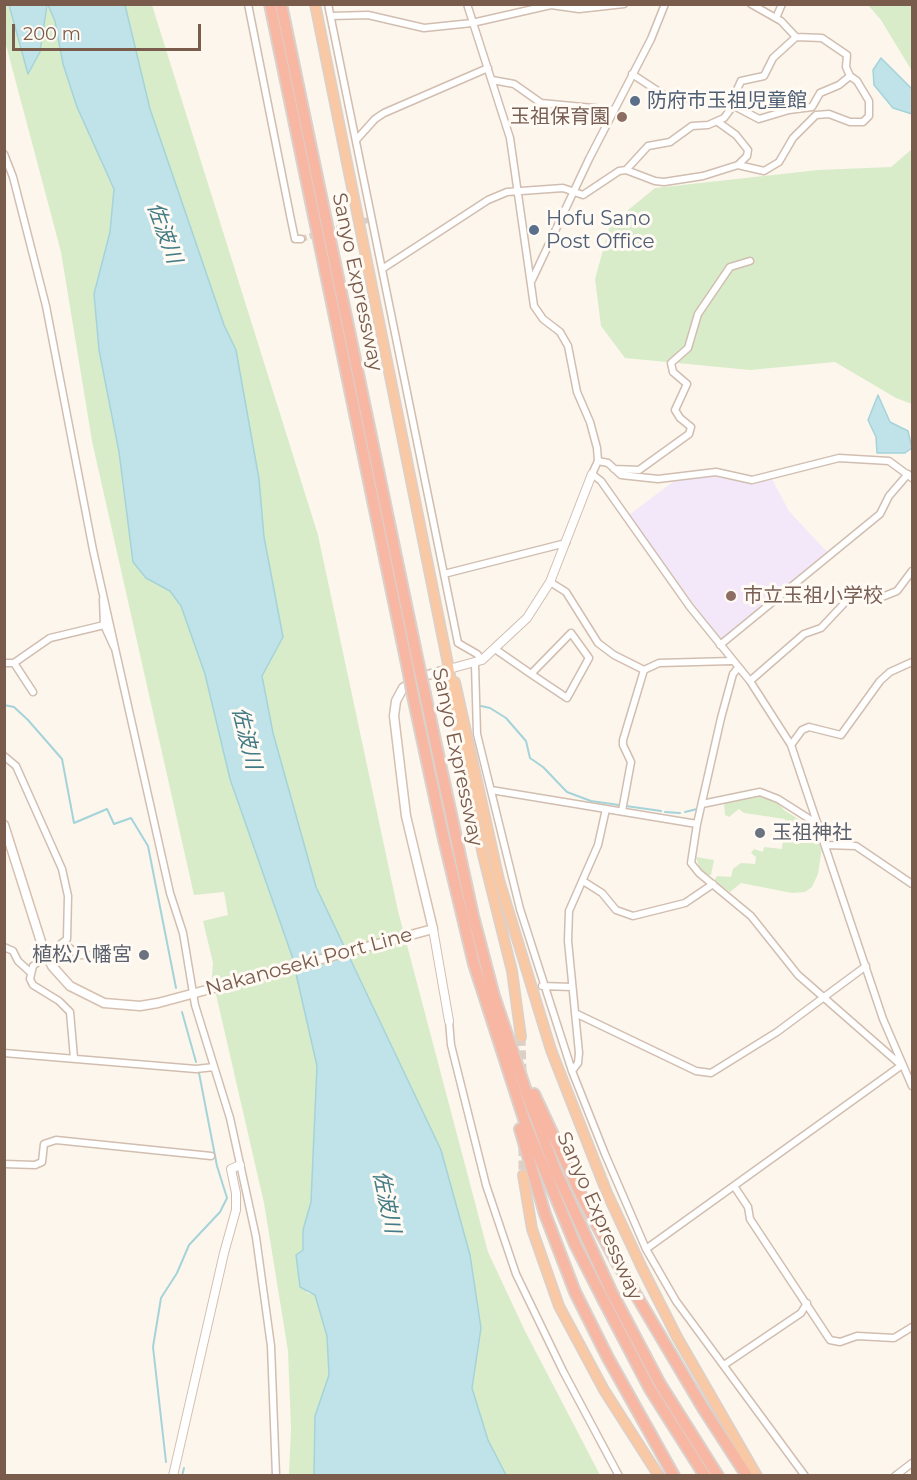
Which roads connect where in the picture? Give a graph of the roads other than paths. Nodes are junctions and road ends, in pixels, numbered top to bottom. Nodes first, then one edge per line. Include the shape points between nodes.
1 (248, 4) edge
2 (270, 4) edge
3 (281, 4) edge
4 (315, 4) edge
5 (328, 4) edge
6 (467, 4) edge
7 (624, 4) edge
8 (665, 4) edge
9 (751, 4) edge
10 (782, 4) edge
11 (331, 16) junction
12 (776, 18) junction
13 (472, 23) junction
14 (796, 37) junction
15 (488, 68) junction
16 (632, 74) junction
17 (850, 76) junction
18 (492, 80) junction
19 (733, 106) junction
20 (614, 110) junction
21 (718, 122) junction
22 (357, 139) junction
23 (4, 154) edge
24 (738, 165) junction
25 (626, 170) junction
26 (518, 191) junction
27 (574, 194) junction
28 (302, 238) dead end
29 (750, 261) dead end
30 (382, 269) junction
31 (531, 280) junction
32 (598, 461) junction
33 (613, 469) junction
34 (592, 474) junction
35 (910, 476) edge
36 (566, 543) junction
37 (912, 571) edge
38 (444, 574) junction
39 (550, 582) junction
40 (104, 595) junction
41 (104, 625) junction
42 (720, 645) junction
43 (495, 649) junction
44 (118, 652) junction
45 (732, 661) junction
46 (478, 662) junction
47 (912, 662) edge
48 (4, 663) edge
49 (14, 663) junction
50 (413, 668) junction
51 (738, 668) junction
52 (449, 669) junction
53 (644, 670) junction
54 (531, 674) junction
55 (750, 681) junction
56 (33, 692) dead end
57 (419, 695) junction
58 (791, 745) junction
59 (4, 756) edge
60 (491, 790) junction
61 (702, 804) junction
62 (606, 809) junction
63 (622, 812) junction
64 (697, 824) junction
65 (4, 825) edge
66 (819, 825) junction
67 (826, 845) junction
68 (583, 880) junction
69 (713, 884) junction
70 (912, 884) edge
71 (433, 929) junction
72 (64, 944) junction
73 (4, 948) edge
74 (47, 956) junction
75 (110, 956) dead end
76 (866, 966) junction
77 (30, 972) junction
78 (542, 986) junction
79 (572, 987) junction
80 (193, 994) junction
81 (494, 996) junction
82 (826, 997) junction
83 (575, 1013) junction
84 (448, 1021) joint
85 (521, 1037) tunnel mouth
86 (4, 1053) edge
87 (74, 1058) junction
88 (503, 1061) junction
89 (902, 1065) junction
90 (912, 1067) edge
91 (214, 1068) junction
92 (572, 1071) junction
93 (906, 1073) junction
94 (912, 1086) edge
95 (211, 1156) dead end
96 (4, 1164) edge
97 (240, 1165) junction
98 (524, 1175) tunnel mouth
99 (734, 1186) junction
100 (646, 1249) junction
101 (807, 1303) junction
102 (912, 1327) edge
103 (629, 1339) junction
104 (724, 1365) junction
105 (681, 1428) junction
106 (912, 1463) edge
107 (173, 1476) edge
108 (276, 1476) edge
109 (619, 1476) edge
110 (658, 1476) edge
111 (675, 1476) edge
112 (705, 1476) edge
113 (718, 1476) edge
114 (747, 1476) edge
115 (757, 1476) edge
116 (805, 1476) edge
117 (895, 1476) edge

1 - 28 street via 295,239
2 - 50 highway, Sanyo Expressway
3 - 50 highway, Sanyo Expressway
4 - 52 highway
5 - 11 street
6 - 13 street
7 - 13 street via 579,9 551,5
8 - 16 street
9 - 12 street
10 - 12 street
11 - 13 street via 368,15 424,28
11 - 22 street
12 - 14 street
13 - 15 street
14 - 17 street via 822,38 847,55
14 - 19 street via 773,58 764,76 741,81
15 - 18 street
15 - 22 street via 384,113
16 - 19 street via 667,97 719,98
16 - 20 street
17 - 19 street via 830,91 820,93 812,107 759,119
17 - 24 street via 869,101 869,116 863,122 816,115 771,169
18 - 20 street via 514,84 541,103
18 - 26 street via 510,138
19 - 21 street
20 - 27 street
21 - 24 street via 748,150
21 - 25 street via 692,126 670,142 648,146
22 - 30 street
23 - 40 street via 46,306
24 - 25 street via 664,182
25 - 27 street via 583,195
26 - 27 street via 563,188
26 - 30 street via 488,200
26 - 31 street
27 - 31 street
29 - 33 street via 730,267 698,314 688,348 671,363 673,372 687,384 675,410 691,427 689,434 639,470
30 - 38 street
31 - 32 street via 537,313 560,332 568,346
32 - 33 street via 608,462
32 - 34 street
33 - 35 street via 621,475 658,479 716,472 752,480 839,458 889,462
34 - 36 street
34 - 42 street via 601,481
35 - 42 street via 889,496 880,514
36 - 38 street
36 - 39 street
37 - 55 street via 897,591 882,597 852,595 821,628 804,634
38 - 46 street via 458,643 477,654
39 - 43 street via 527,618
39 - 53 street via 566,592 598,643
40 - 41 street
40 - 44 street
41 - 44 street
41 - 49 street via 51,638
42 - 45 street
43 - 46 street
43 - 54 street
44 - 80 street via 170,893 189,953
45 - 51 street
45 - 53 street via 659,663
46 - 52 street
46 - 60 street via 477,734
47 - 58 street via 880,681 841,735 809,727
48 - 49 street
49 - 56 street
50 - 57 highway, Sanyo Expressway, bridge
51 - 55 street
51 - 61 street via 721,718
52 - 71 main road, Nakanoseki Port Line via 417,678 404,688 396,701 394,716 406,816
52 - 85 highway via 483,855 512,971
52 - 115 highway via 456,682 499,880 518,947 581,1130 677,1337
53 - 63 street via 622,745 631,762
54 - 54 street via 571,633 589,658 567,698
55 - 58 street
57 - 81 highway, Sanyo Expressway
57 - 88 highway, Sanyo Expressway via 458,902
58 - 66 street
59 - 72 street via 16,766 62,869 69,931
60 - 62 street
60 - 78 street
61 - 64 street
61 - 66 street via 760,792
62 - 63 street
62 - 68 street via 598,845
63 - 64 street
64 - 69 street via 691,863
65 - 74 main road, Nakanoseki Port Line
66 - 67 street
67 - 70 street via 856,846
67 - 76 street
68 - 69 street via 602,893 616,910 633,916 685,903
68 - 79 street via 568,917
69 - 82 street via 751,916 798,975
71 - 80 main road, Nakanoseki Port Line
71 - 84 street
72 - 74 street
72 - 75 street via 79,955
73 - 77 street via 13,951
74 - 77 street
74 - 80 main road, Nakanoseki Port Line via 70,986 104,1003 140,1006
76 - 82 street
76 - 89 street via 882,1019
77 - 87 street via 33,986 70,1012
78 - 79 street
78 - 92 street
79 - 83 street
80 - 91 street
81 - 103 highway, Sanyo Expressway via 555,1169
81 - 114 highway via 543,1116 590,1213
82 - 83 street via 711,1073 696,1071
82 - 89 street
83 - 92 street via 579,1053
84 - 109 street via 463,1098 510,1257 538,1321
86 - 87 street
87 - 91 street
88 - 103 highway, Sanyo Expressway via 571,1233
88 - 111 highway via 506,1086 560,1258 608,1358
89 - 93 street
89 - 99 street
90 - 93 street
91 - 97 street
92 - 100 street
93 - 94 street
95 - 96 street via 56,1140 44,1144 42,1162
97 - 107 street via 231,1170 237,1193 236,1210
97 - 108 street via 256,1237 271,1346
98 - 110 highway via 536,1245 559,1306 604,1390
99 - 100 street
99 - 101 street via 750,1219
100 - 104 street via 676,1301
101 - 102 street via 826,1336 835,1342 857,1336 894,1338
101 - 104 street via 801,1312
103 - 105 highway, Sanyo Expressway
104 - 116 street
105 - 112 highway, Sanyo Expressway
105 - 113 highway, Sanyo Expressway
106 - 117 street

